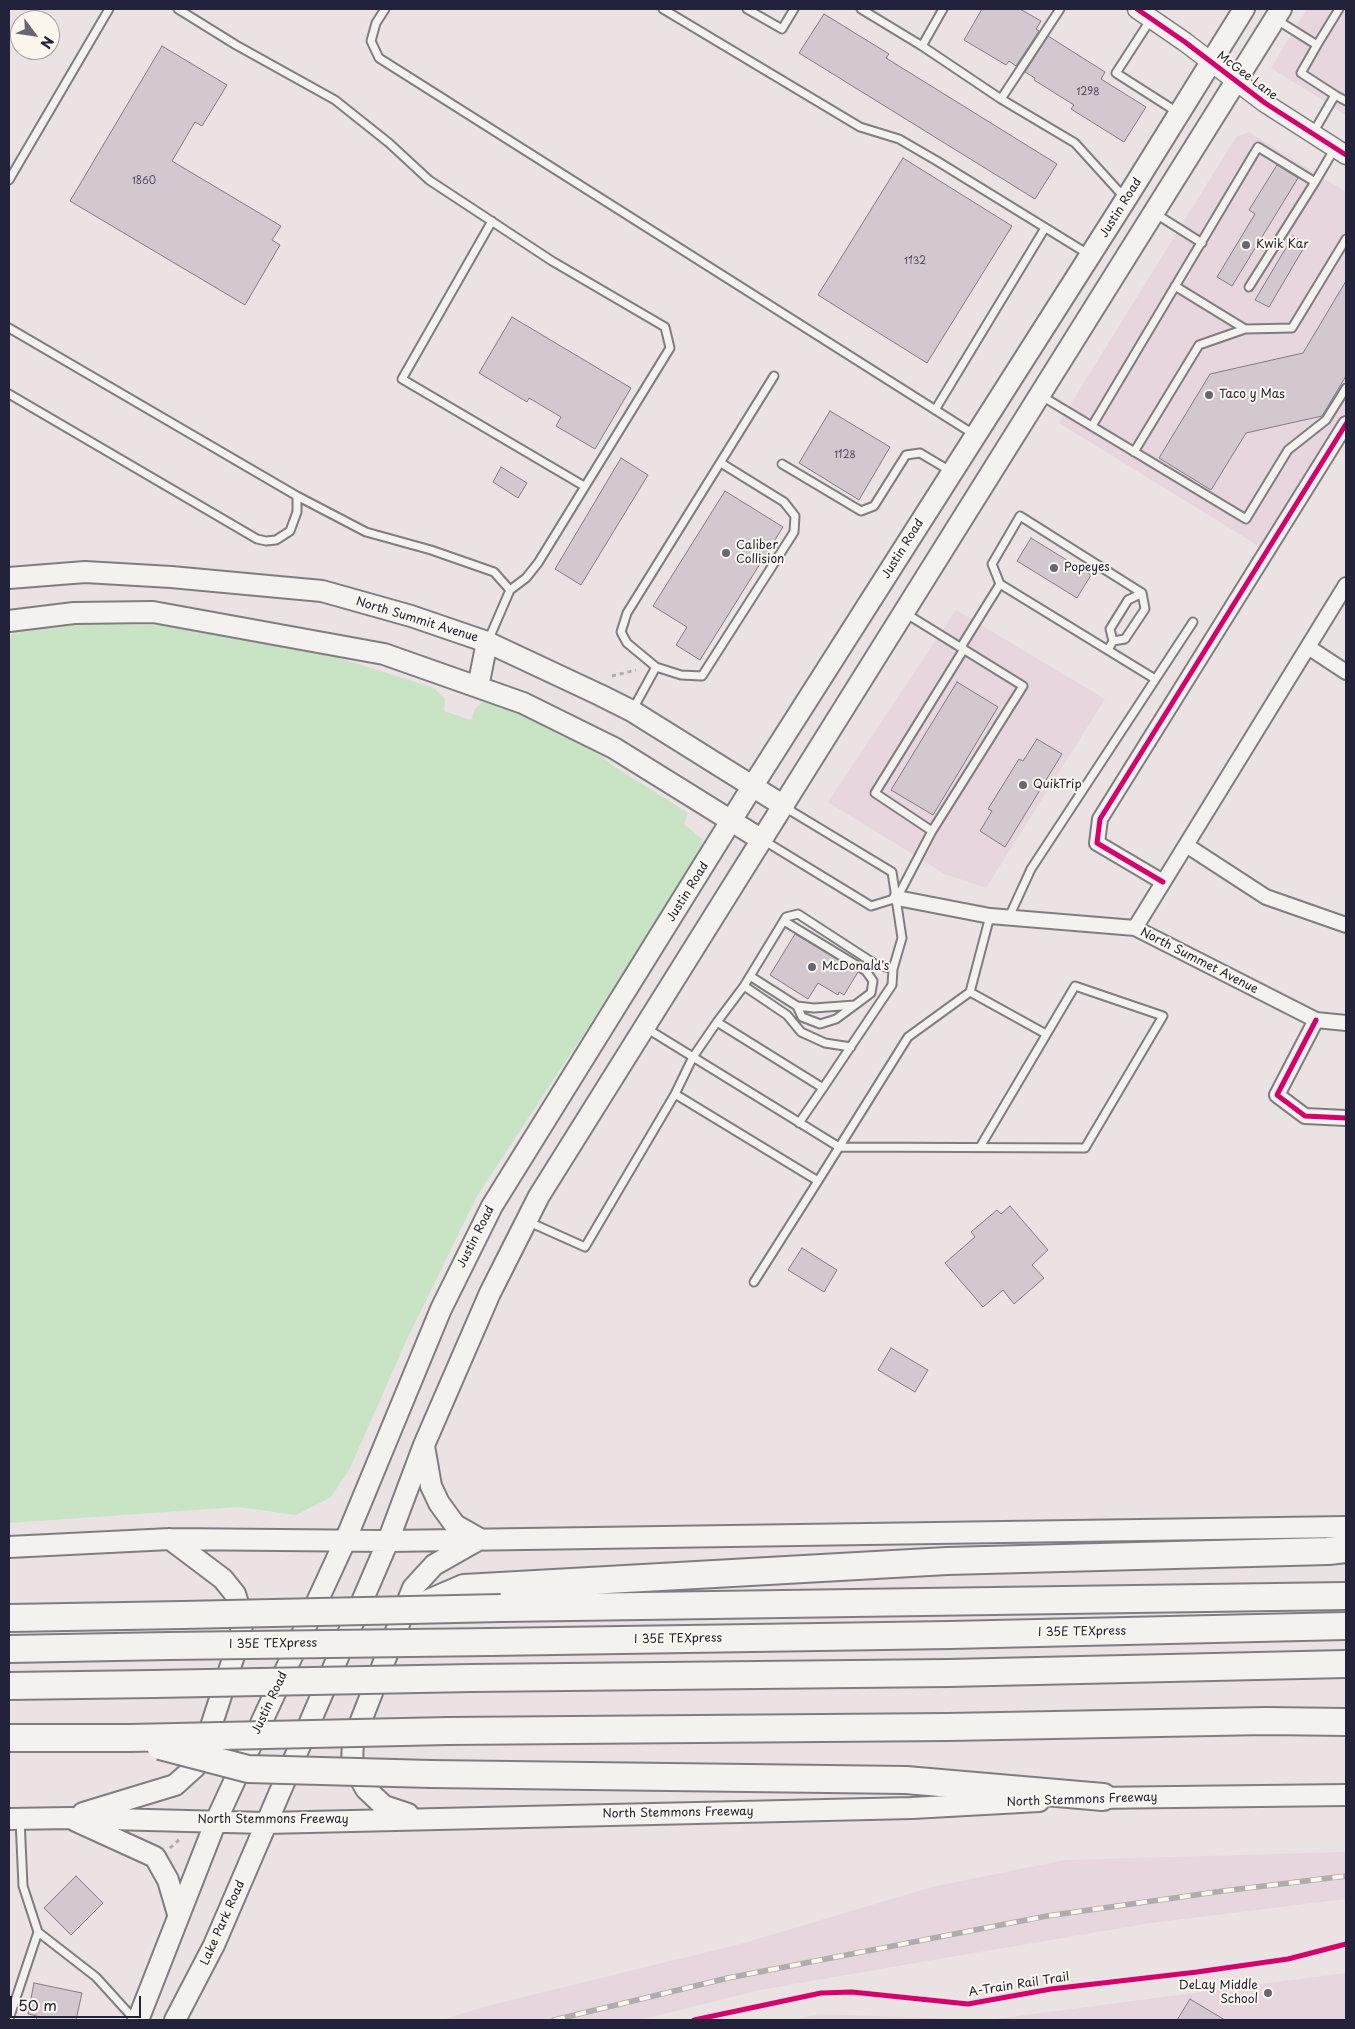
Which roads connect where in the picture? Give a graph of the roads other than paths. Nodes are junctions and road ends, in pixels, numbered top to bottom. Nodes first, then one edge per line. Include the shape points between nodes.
1 (109, 9) edge
2 (178, 9) edge
3 (386, 9) edge
4 (663, 9) edge
5 (747, 9) edge
6 (794, 9) edge
7 (861, 9) edge
8 (943, 9) edge
9 (1060, 9) edge
10 (1244, 9) edge
11 (1339, 9) edge
12 (1144, 14) edge
13 (1278, 14) edge
14 (1317, 45) junction
15 (922, 46) junction
16 (1212, 62) junction
17 (1237, 81) junction
18 (1335, 95) junction
19 (1001, 99) junction
20 (1346, 101) edge
21 (1179, 114) junction
22 (1313, 134) junction
23 (1341, 152) edge
24 (9, 180) edge
25 (1315, 182) junction
26 (1126, 199) junction
27 (1154, 213) junction
28 (492, 221) junction
29 (1045, 228) junction
30 (1346, 239) edge
31 (1202, 243) junction
32 (1090, 255) junction
33 (1175, 286) junction
34 (1249, 287) dead end
35 (9, 328) edge
36 (1245, 330) junction
37 (774, 376) dead end
38 (1346, 388) edge
39 (9, 394) edge
40 (1040, 395) junction
41 (934, 410) junction
42 (1346, 424) edge
43 (1092, 426) junction
44 (975, 436) junction
45 (1134, 452) junction
46 (721, 463) junction
47 (782, 464) dead end
48 (952, 472) junction
49 (584, 486) junction
50 (297, 496) junction
51 (9, 578) edge
52 (1000, 584) junction
53 (1346, 585) edge
54 (510, 590) junction
55 (1142, 594) junction
56 (905, 612) junction
57 (9, 621) edge
58 (1193, 622) dead end
59 (1113, 641) junction
60 (487, 642) junction
61 (1308, 647) junction
62 (962, 648) junction
63 (1108, 650) junction
64 (656, 667) junction
65 (1346, 672) edge
66 (1155, 679) junction
67 (478, 687) junction
68 (632, 712) junction
69 (752, 786) junction
70 (784, 806) junction
71 (730, 822) junction
72 (932, 831) junction
73 (762, 840) junction
74 (1186, 845) junction
75 (1163, 882) junction
76 (897, 898) junction
77 (990, 916) junction
78 (1009, 918) junction
79 (784, 921) junction
80 (1346, 925) edge
81 (1135, 928) junction
82 (893, 969) junction
83 (750, 976) junction
84 (744, 986) junction
85 (970, 992) junction
86 (856, 1005) junction
87 (796, 1006) junction
88 (1316, 1020) junction
89 (717, 1022) junction
90 (1346, 1022) edge
91 (644, 1027) junction
92 (1046, 1034) junction
93 (851, 1047) junction
94 (693, 1057) junction
95 (824, 1088) junction
96 (675, 1094) junction
97 (1346, 1118) edge
98 (799, 1123) junction
99 (839, 1147) junction
100 (980, 1147) junction
101 (818, 1181) junction
102 (526, 1220) junction
103 (754, 1282) dead end
104 (424, 1445) junction
105 (1346, 1527) edge
106 (170, 1539) junction
107 (480, 1539) junction
108 (345, 1541) junction
109 (388, 1541) junction
110 (9, 1547) edge
111 (1346, 1549) edge
112 (1346, 1596) edge
113 (410, 1611) junction
114 (9, 1618) edge
115 (1346, 1626) edge
116 (9, 1649) edge
117 (1346, 1664) edge
118 (9, 1686) edge
119 (1346, 1722) edge
120 (9, 1738) edge
121 (130, 1738) junction
122 (1346, 1795) edge
123 (1103, 1797) junction
124 (70, 1818) junction
125 (15, 1819) edge
126 (422, 1819) junction
127 (216, 1820) junction
128 (266, 1822) junction
129 (178, 1914) junction
130 (38, 1932) junction
131 (9, 2019) edge
132 (136, 2020) edge
133 (175, 2020) edge

1 - 24 lane
2 - 28 lane via 335,100 429,180
3 - 41 lane via 376,23 372,41 379,58
4 - 29 lane via 860,127 899,139
5 - 6 lane via 782,29
7 - 15 lane
8 - 15 lane
9 - 19 lane
10 - 16 main road, Justin Road
11 - 14 lane
12 - 16 street, McGee Lane
12 - 21 lane via 1116,73
13 - 14 lane
13 - 17 main road
14 - 18 lane via 1301,74
15 - 19 lane
16 - 17 street, McGee Lane
16 - 21 main road, Justin Road
17 - 22 street, McGee Lane
17 - 27 main road
18 - 20 lane
18 - 22 lane
19 - 26 lane via 1075,143
21 - 26 main road, Justin Road
22 - 23 street, McGee Lane
23 - 25 lane
25 - 31 lane via 1258,147
25 - 34 lane
26 - 32 main road, Justin Road
27 - 31 lane
27 - 40 main road
28 - 49 lane via 552,261 665,327 670,348
28 - 49 lane via 402,379
29 - 32 lane
29 - 41 lane
30 - 36 lane via 1292,328
31 - 33 lane
32 - 44 main road, Justin Road
33 - 36 lane
33 - 43 lane
35 - 50 lane
36 - 45 lane via 1199,345
37 - 46 lane
38 - 45 lane via 1326,420 1288,450 1246,519
39 - 50 lane via 258,540 276,540 290,531 297,512
40 - 43 lane
40 - 56 main road
41 - 44 lane
42 - 75 street via 1100,819 1097,843
43 - 45 lane
44 - 48 main road, Justin Road
46 - 64 lane via 627,613 621,632 627,643
46 - 64 lane via 784,502 795,516 794,532 702,676 681,675
47 - 48 lane via 861,511 874,506 906,455 920,453
48 - 69 main road, Justin Road
49 - 54 lane via 538,563
50 - 54 lane via 366,532 494,572
51 - 60 main road, North Summit Avenue via 85,572 322,591
52 - 55 lane via 992,564 1020,516
52 - 62 lane
52 - 63 lane
53 - 61 street
54 - 60 lane
55 - 59 lane via 1128,600 1110,629
55 - 59 lane via 1145,609 1125,639
56 - 62 lane
56 - 70 main road
57 - 67 main road via 74,613 153,612 384,654
58 - 66 lane
59 - 63 lane
60 - 67 main road
60 - 68 main road, North Summit Avenue
61 - 65 street
61 - 74 street
62 - 72 lane via 876,794
62 - 72 lane via 1023,686
63 - 66 lane
64 - 68 lane
66 - 78 lane via 1031,869
67 - 71 main road via 523,703 614,748
68 - 69 main road, North Summit Avenue
69 - 70 main road, North Summit Avenue
69 - 71 main road, Justin Road
70 - 73 main road
70 - 76 lane via 892,872
71 - 73 main road
71 - 108 main road, Justin Road via 492,1206 441,1309
72 - 76 lane
73 - 76 lane via 871,906
73 - 91 main road
74 - 75 street
74 - 80 street via 1266,897
75 - 81 street
76 - 77 street, North Summet Avenue
76 - 82 lane via 902,938
77 - 78 street, North Summet Avenue
77 - 85 lane
78 - 81 street, North Summet Avenue
79 - 82 lane via 786,917 798,914 875,964
79 - 83 lane
79 - 86 lane via 870,975 873,982 870,993
81 - 88 street, North Summet Avenue
82 - 93 lane via 892,985
83 - 84 lane
83 - 87 lane
84 - 89 lane
84 - 93 lane via 788,1016 801,1032 826,1043
85 - 92 lane
85 - 99 lane via 908,1037
86 - 87 lane
86 - 87 lane via 836,1019 820,1024 802,1017
88 - 90 street, North Summet Avenue
88 - 97 street via 1277,1095 1305,1116
89 - 94 lane
89 - 95 lane
91 - 94 lane
91 - 102 main road
92 - 100 lane
92 - 100 lane via 1075,986 1163,1016 1084,1148
93 - 95 lane
94 - 96 lane
94 - 98 lane
95 - 98 lane
96 - 101 lane
96 - 102 lane via 585,1247
98 - 99 lane
99 - 100 lane
99 - 101 lane
101 - 103 lane
102 - 104 main road via 490,1293
104 - 107 main road via 431,1486 439,1503 455,1525
104 - 109 main road
105 - 107 main road
106 - 108 main road
106 - 110 main road
106 - 124 main road via 224,1579 234,1594 243,1619 205,1745 195,1767 175,1785
107 - 109 main road
107 - 126 main road via 434,1565 413,1588 353,1741 352,1764 366,1789 384,1806
108 - 109 main road
108 - 127 main road, Justin Road
109 - 128 main road
111 - 113 highway, bridge via 947,1560 464,1588
112 - 113 highway, bridge
113 - 114 highway, bridge
115 - 116 highway, I 35E TEXpress, bridge
117 - 118 highway, bridge via 959,1673
119 - 121 highway, bridge via 448,1731
120 - 121 highway
121 - 123 highway, bridge via 248,1769 906,1780
122 - 123 main road, North Stemmons Freeway
123 - 126 main road, North Stemmons Freeway via 912,1808
124 - 125 main road, North Stemmons Freeway
124 - 127 main road, North Stemmons Freeway
124 - 129 main road via 155,1857 168,1880
125 - 130 lane via 23,1886
126 - 128 main road, North Stemmons Freeway
127 - 128 main road, North Stemmons Freeway
127 - 129 main road
128 - 133 main road, Lake Park Road via 214,1945
129 - 132 main road
130 - 131 lane
130 - 132 lane via 96,1977

